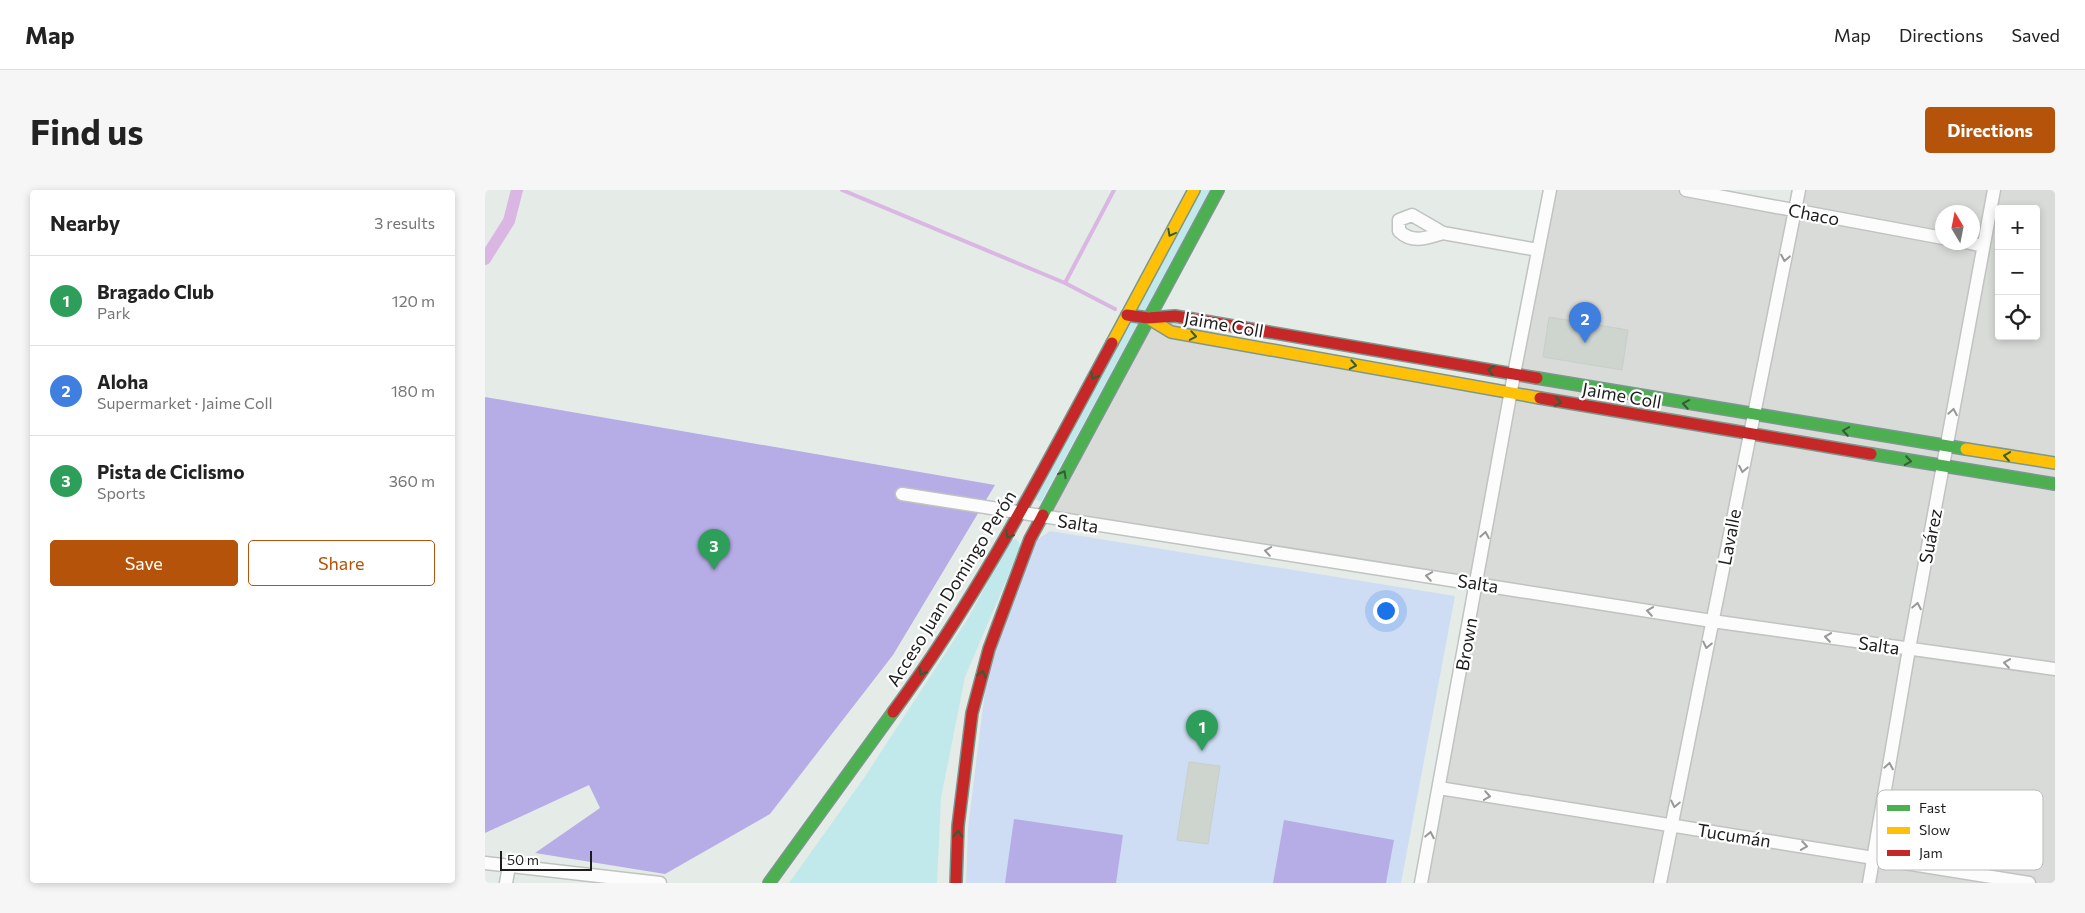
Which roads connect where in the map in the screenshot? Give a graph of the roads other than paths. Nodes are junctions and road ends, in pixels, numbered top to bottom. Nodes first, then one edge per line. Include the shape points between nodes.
1 (1194, 190) edge
2 (1219, 190) edge
3 (1550, 190) edge
4 (1686, 190) edge
5 (1799, 190) edge
6 (1994, 190) edge
7 (1795, 210) junction
8 (1443, 233) dead end
9 (1935, 236) edge
10 (1980, 245) edge
11 (1983, 246) junction
12 (1538, 250) junction
13 (1127, 315) junction
14 (1148, 318) junction
15 (1514, 374) junction
16 (1510, 394) junction
17 (1755, 415) junction
18 (1750, 436) junction
19 (1947, 447) junction
20 (2055, 463) edge
21 (1943, 466) junction
22 (2055, 484) edge
23 (902, 494) dead end
24 (1020, 513) junction
25 (1040, 517) junction
26 (1477, 583) junction
27 (1712, 621) junction
28 (1909, 649) junction
29 (2055, 669) edge
30 (1439, 788) junction
31 (1885, 790) edge
32 (1671, 825) junction
33 (1877, 838) edge
34 (1874, 856) junction
35 (1877, 857) edge
36 (485, 863) edge
37 (509, 866) junction
38 (1954, 870) edge
39 (506, 883) edge
40 (660, 883) edge
41 (769, 883) edge
42 (956, 883) edge
43 (1421, 883) edge
44 (1660, 883) edge
45 (1869, 883) edge
46 (2029, 883) edge

1 -> 13 main road, Acceso Juan Domingo Perón
2 - 14 main road
3 - 12 street, Brown
4 - 7 street, Chaco
5 - 7 street, Lavalle
6 - 11 street, Suárez
7 - 9 street, Chaco
7 -> 17 street, Lavalle
8 - 12 street
10 - 11 street
19 -> 11 street, Suárez
12 - 15 street, Brown
13 - 14 main road
13 -> 24 main road, Acceso Juan Domingo Perón
15 -> 14 main road, Jaime Coll via 1175,316
14 -> 16 main road, Jaime Coll via 1171,332
25 -> 14 main road
15 - 16 street, Brown
17 -> 15 main road, Jaime Coll
16 -> 18 main road, Jaime Coll
26 -> 16 street, Brown
17 - 18 street, Lavalle
19 -> 17 main road, Jaime Coll
18 -> 21 main road, Jaime Coll
18 -> 27 street, Lavalle
20 -> 19 main road, Jaime Coll
19 - 21 street, Suárez
21 - 22 main road, Jaime Coll
28 -> 21 street, Suárez
23 - 24 street, Salta
24 - 25 street, Salta
24 -> 41 main road, Acceso Juan Domingo Perón via 919,676
26 -> 25 street, Salta
42 -> 25 main road via 958,826 972,714 989,649
27 -> 26 street, Salta
26 - 30 street, Brown
28 -> 27 street, Salta
27 -> 32 street, Lavalle
29 -> 28 street, Salta
31 -> 28 street, Suárez
30 -> 32 street, Tucumán
43 -> 30 street, Brown
32 -> 34 street, Tucumán
32 - 44 street, Lavalle
34 -> 33 street, Suárez
34 - 35 street, Tucumán
34 - 45 street, Suárez
36 - 37 street
37 - 39 street
37 - 40 street
38 - 46 street, Tucumán

